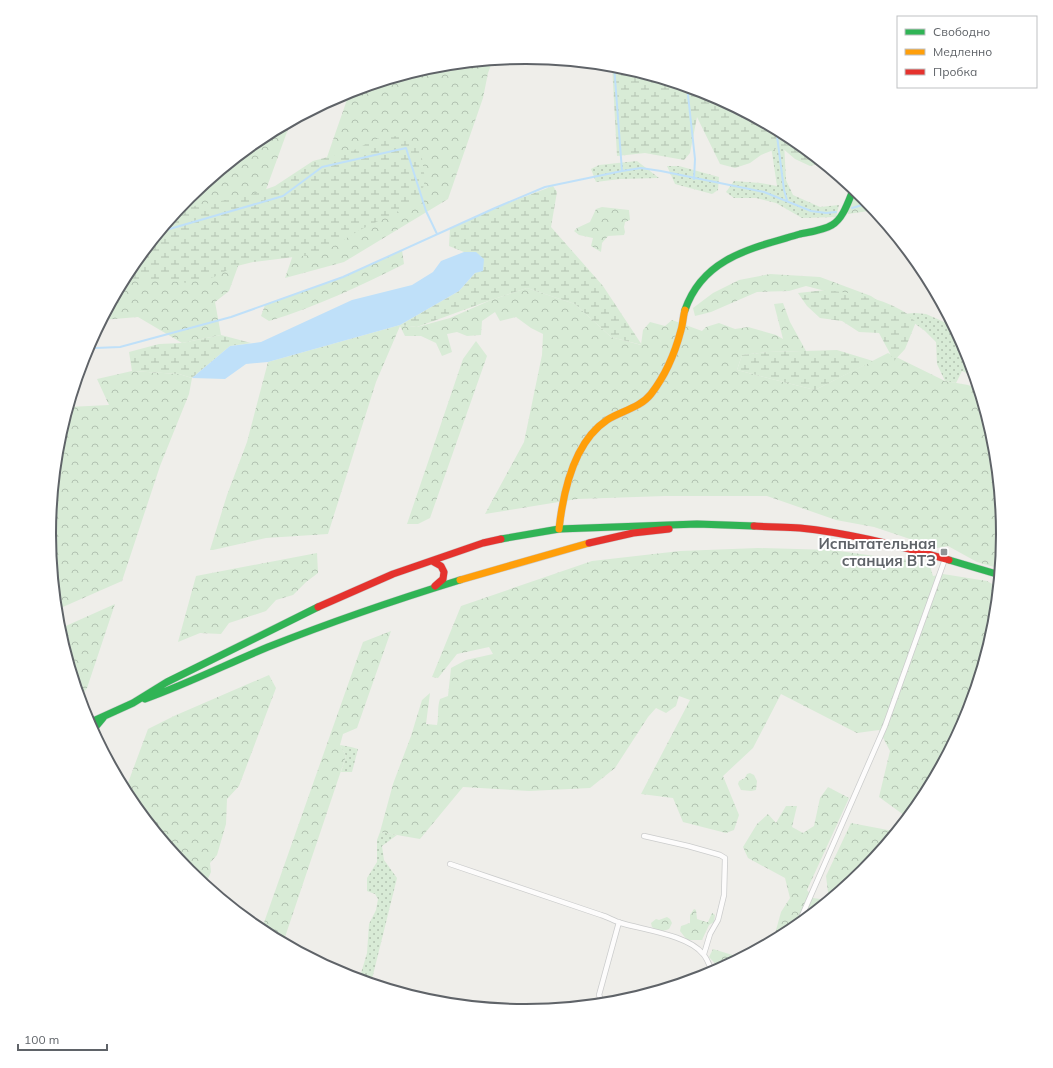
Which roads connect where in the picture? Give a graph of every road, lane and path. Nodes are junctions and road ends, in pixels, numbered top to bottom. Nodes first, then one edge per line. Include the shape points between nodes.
1 (851, 194) edge
2 (731, 525) junction
3 (559, 529) junction
4 (945, 559) junction
5 (432, 561) junction
6 (995, 574) edge
7 (430, 589) junction
8 (133, 703) junction
9 (105, 716) junction
10 (95, 720) edge
11 (97, 725) edge
12 (644, 836) dead end
13 (450, 864) dead end
14 (802, 915) edge
15 (619, 922) junction
16 (704, 954) junction
17 (710, 968) edge
18 (600, 998) edge

1 - 3 main road via 842,215 832,225 731,257 715,266 701,280 684,311 673,353 655,389 632,409 607,420 587,441 571,474 562,503
2 - 3 main road
2 - 4 main road via 830,532
2 - 7 main road via 658,530 605,539
3 - 5 main road via 483,543
4 - 6 main road
4 - 14 street via 885,726
5 - 7 main road via 443,568 445,576 442,582
5 - 8 main road via 393,574 328,602 167,682
7 - 8 main road via 281,642 165,692
8 - 9 main road
9 - 10 main road
9 - 11 main road
12 - 16 street via 725,858 724,895 718,920 710,934
13 - 15 street
15 - 16 street via 680,938
15 - 18 street
16 - 17 street

